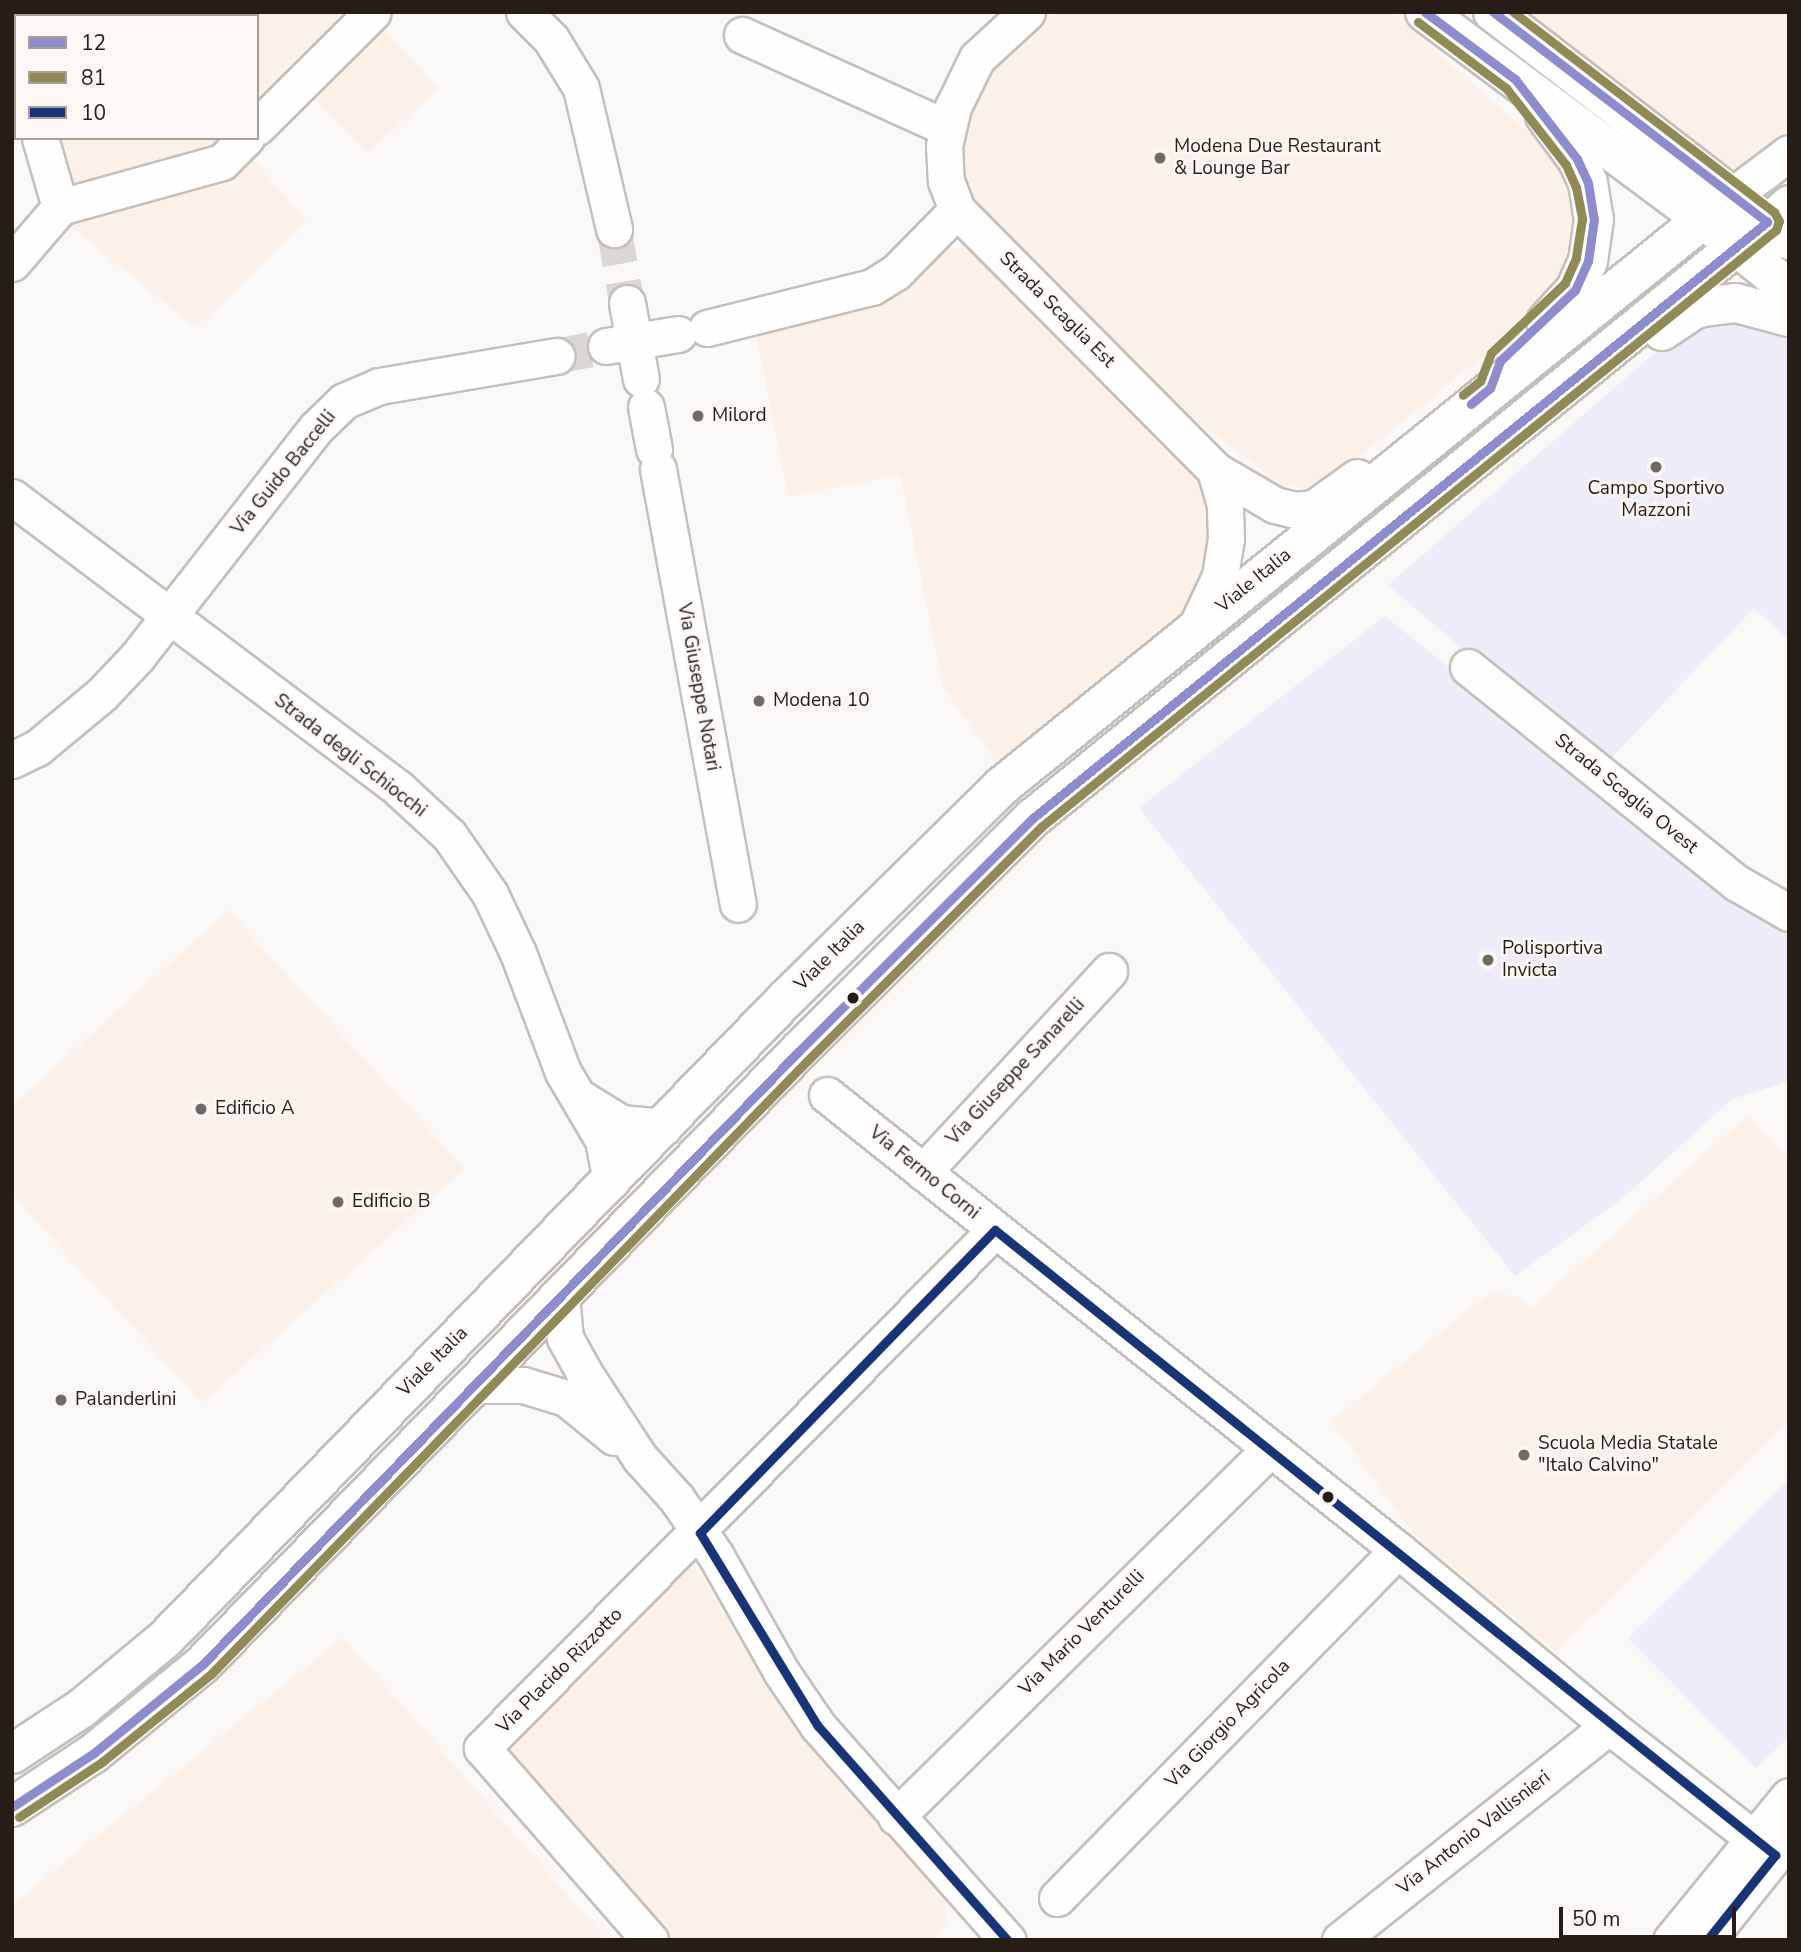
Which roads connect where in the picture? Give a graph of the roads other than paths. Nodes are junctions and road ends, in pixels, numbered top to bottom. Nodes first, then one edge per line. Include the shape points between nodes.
1 (373, 12) edge
2 (524, 12) edge
3 (1426, 12) edge
4 (1493, 12) edge
5 (1025, 13) edge
6 (742, 35) dead end
7 (1516, 79) junction
8 (259, 125) edge
9 (947, 128) junction
10 (41, 140) edge
11 (244, 140) edge
12 (1789, 153) edge
13 (1733, 194) junction
14 (60, 207) junction
15 (957, 210) junction
16 (1703, 219) junction
17 (1782, 221) edge
18 (614, 229) tunnel mouth
19 (1737, 247) junction
20 (12, 263) edge
21 (1789, 289) edge
22 (627, 303) tunnel mouth
23 (1789, 317) edge
24 (620, 343) junction
25 (556, 356) tunnel mouth
26 (1490, 388) junction
27 (1432, 436) junction
28 (1215, 470) junction
29 (1463, 470) junction
30 (12, 497) edge
31 (169, 619) junction
32 (1195, 629) junction
33 (1468, 667) dead end
34 (12, 760) edge
35 (738, 904) dead end
36 (1789, 913) edge
37 (1108, 971) dead end
38 (827, 1095) dead end
39 (582, 1099) junction
40 (664, 1127) junction
41 (923, 1172) junction
42 (611, 1181) junction
43 (995, 1230) junction
44 (561, 1296) junction
45 (472, 1385) junction
46 (1269, 1450) junction
47 (640, 1458) junction
48 (700, 1533) junction
49 (1398, 1550) junction
50 (1609, 1726) junction
51 (12, 1754) edge
52 (1789, 1796) edge
53 (12, 1807) edge
54 (896, 1817) junction
55 (1773, 1844) edge
56 (1058, 1898) dead end
57 (987, 1933) edge
58 (650, 1940) edge
59 (1340, 1940) edge
60 (1671, 1940) edge
61 (1707, 1940) edge

1 - 8 street
2 - 18 street via 551,39 581,88
3 - 7 main road
4 - 13 main road
5 - 9 street, Strada Scaglia Est via 977,58 962,82
6 - 9 street
7 - 16 main road
7 - 26 main road via 1577,159 1588,183 1593,240 1575,290 1500,361
9 - 15 street, Strada Scaglia Est via 946,181
10 - 14 street
11 - 14 street via 222,162
12 - 13 street
13 - 16 main road, Viale Italia
13 - 17 main road
14 - 20 street
15 - 24 street via 896,272 872,287 692,331
15 - 28 street, Strada Scaglia Est
16 - 19 main road
16 - 26 main road, Viale Italia
17 - 19 main road
19 - 21 main road
19 - 29 main road
22 - 24 street, Via Giuseppe Notari
23 - 29 main road via 1736,303 1695,309 1553,419
24 - 35 street, Via Giuseppe Notari via 644,393
25 - 31 street, Via Guido Baccelli via 379,386 344,401 316,428
26 - 27 main road, Viale Italia
27 - 28 street, Strada Scaglia Est via 1398,444 1314,508 1275,506
27 - 32 main road, Viale Italia
28 - 32 street, Strada Scaglia Est via 1225,505 1226,539 1220,576
29 - 44 main road via 1033,818
30 - 31 street, Strada degli Schiocchi
31 - 34 street, Via Guido Baccelli via 102,694 37,748
31 - 39 street, Strada degli Schiocchi via 399,789 449,835 490,894 518,953 558,1063
32 - 40 main road, Viale Italia via 1002,786
33 - 36 street, Strada Scaglia Ovest via 1737,883
37 - 41 street, Via Giuseppe Sanarelli
38 - 41 street, Via Fermo Corni
39 - 40 street, Strada degli Schiocchi via 621,1123
39 - 42 street, Strada degli Schiocchi via 603,1140
40 - 42 main road, Viale Italia
41 - 43 street, Via Fermo Corni
42 - 51 main road, Viale Italia via 166,1638 82,1708
43 - 46 street, Via Fermo Corni
43 - 48 street
44 - 45 main road
44 - 47 street via 565,1338
45 - 47 street via 523,1385 566,1398
45 - 53 main road via 202,1665 94,1753
46 - 49 street, Via Fermo Corni
46 - 54 street, Via Mario Venturelli
47 - 48 street
48 - 54 street via 818,1726
48 - 58 street, Via Placido Rizzotto via 482,1748
49 - 50 street, Via Fermo Corni
49 - 56 street, Via Giorgio Agricola
50 - 55 street, Via Fermo Corni
50 - 59 street, Via Antonio Vallisnieri
52 - 55 street
54 - 57 street
55 - 60 street
55 - 61 street

